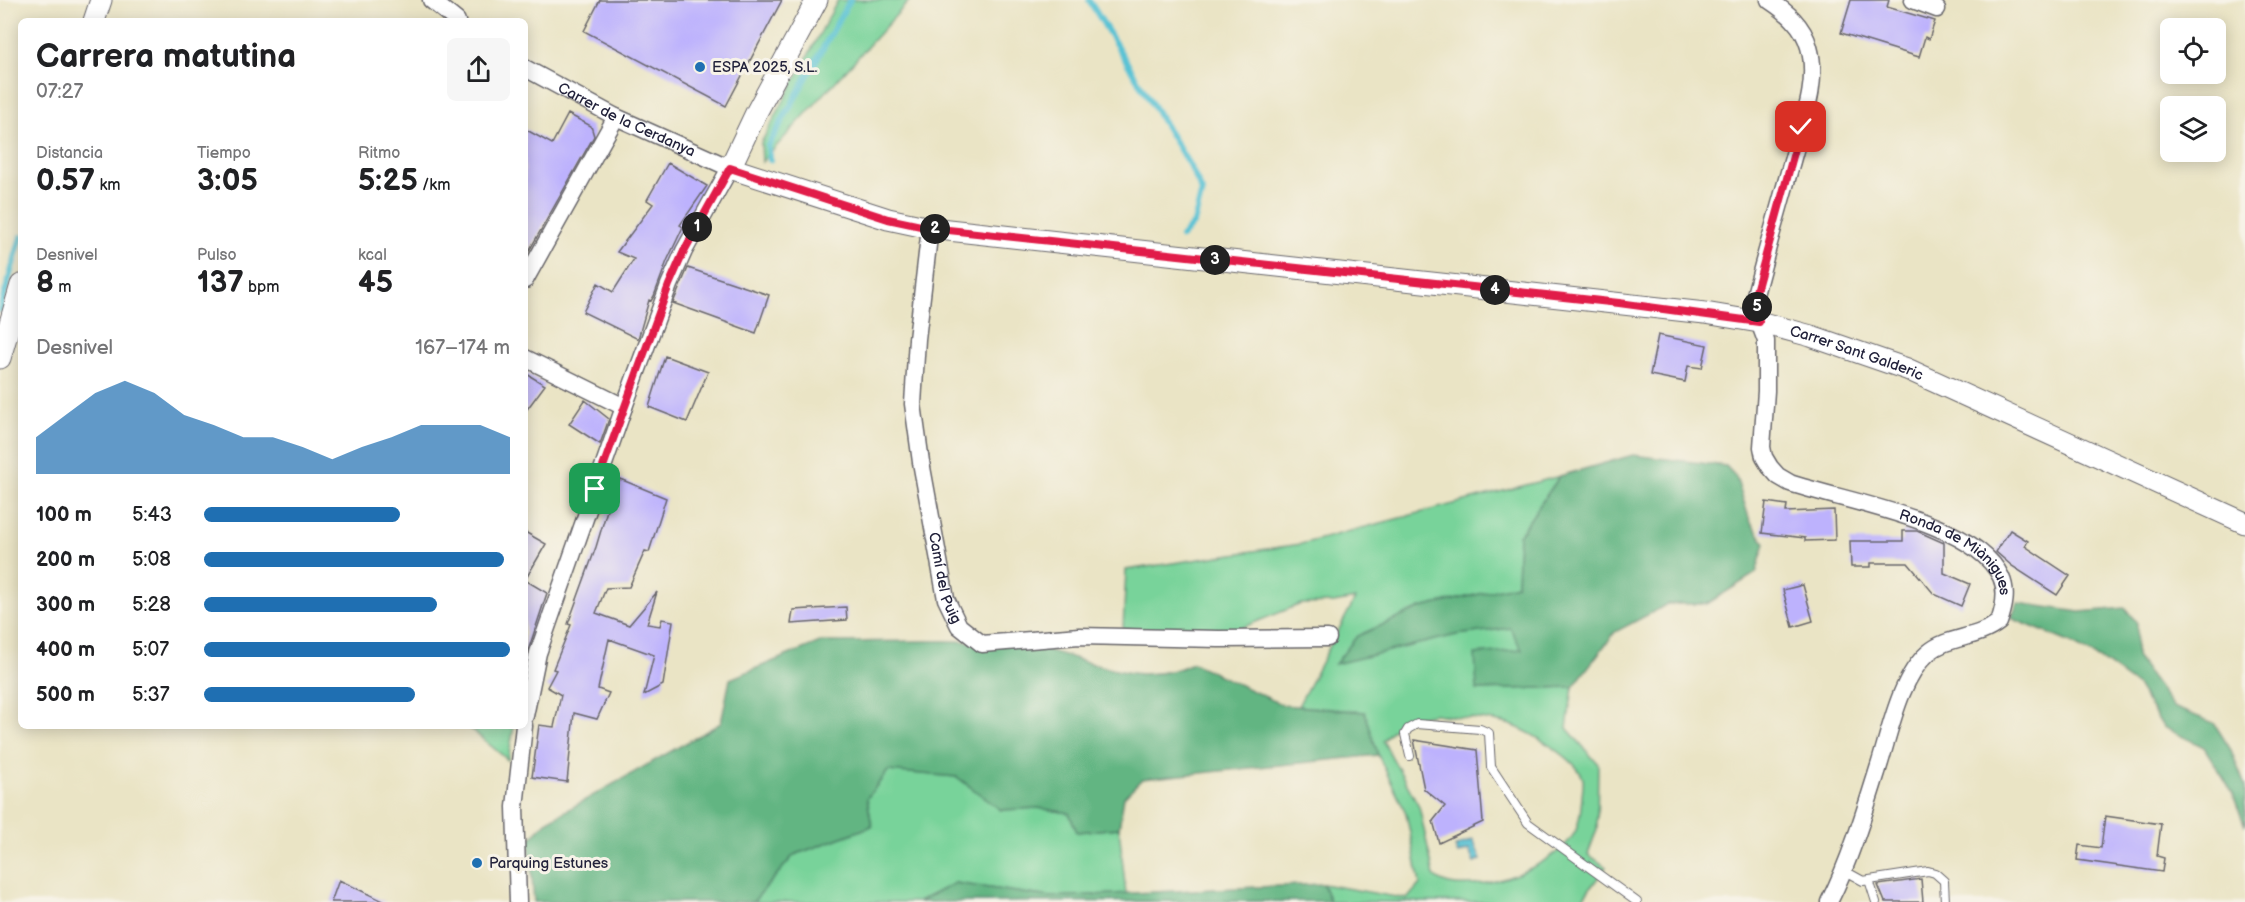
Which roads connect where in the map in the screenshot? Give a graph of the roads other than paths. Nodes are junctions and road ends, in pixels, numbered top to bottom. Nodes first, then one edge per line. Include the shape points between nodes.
1 (101, 0) edge
2 (431, 0) edge
3 (817, 0) edge
4 (1769, 0) edge
5 (1913, 0) edge
6 (1937, 9) dead end
7 (95, 18) edge
8 (453, 18) edge
9 (528, 70) edge
10 (616, 117) junction
11 (730, 168) junction
12 (930, 228) junction
13 (528, 275) edge
14 (18, 295) edge
15 (1763, 331) junction
16 (0, 358) edge
17 (528, 359) edge
18 (624, 407) junction
19 (2245, 523) edge
20 (1328, 639) dead end
21 (531, 649) edge
22 (528, 682) edge
23 (524, 729) edge
24 (1410, 756) dead end
25 (1843, 870) junction
26 (1869, 880) junction
27 (518, 902) edge
28 (1637, 902) edge
29 (1829, 902) edge
30 (1876, 902) edge
31 (1945, 902) edge

1 - 7 street
2 - 8 street
3 - 11 street
4 - 15 street, Ronda de Miànigues via 1801,27 1812,59 1812,77 1755,295
5 - 6 street
9 - 10 street, Carrer de la Cerdanya
10 - 11 street, Carrer de la Cerdanya
10 - 13 street
11 - 12 street, Carrer Sant Galderic via 888,219
11 - 18 street via 680,259
12 - 15 street, Carrer Sant Galderic via 1619,303
12 - 20 street, Camí del Puig via 913,404 946,599 959,626 982,644 1079,636
14 - 16 street
15 - 19 street, Carrer Sant Galderic via 1857,351 1907,369
15 - 25 street, Ronda de Miànigues via 1766,391 1762,447 1764,457 1778,476 1953,534 1990,562 2004,589 1999,622 1981,634 1938,646 1910,676
17 - 18 street
18 - 21 street
21 - 22 street
23 - 27 street via 515,807
24 - 28 lane via 1405,734 1417,724 1489,733 1491,767 1528,823
25 - 26 lane via 1863,881
25 - 29 street, Ronda de Miànigues
26 - 30 lane
26 - 31 lane via 1935,873 1944,881

